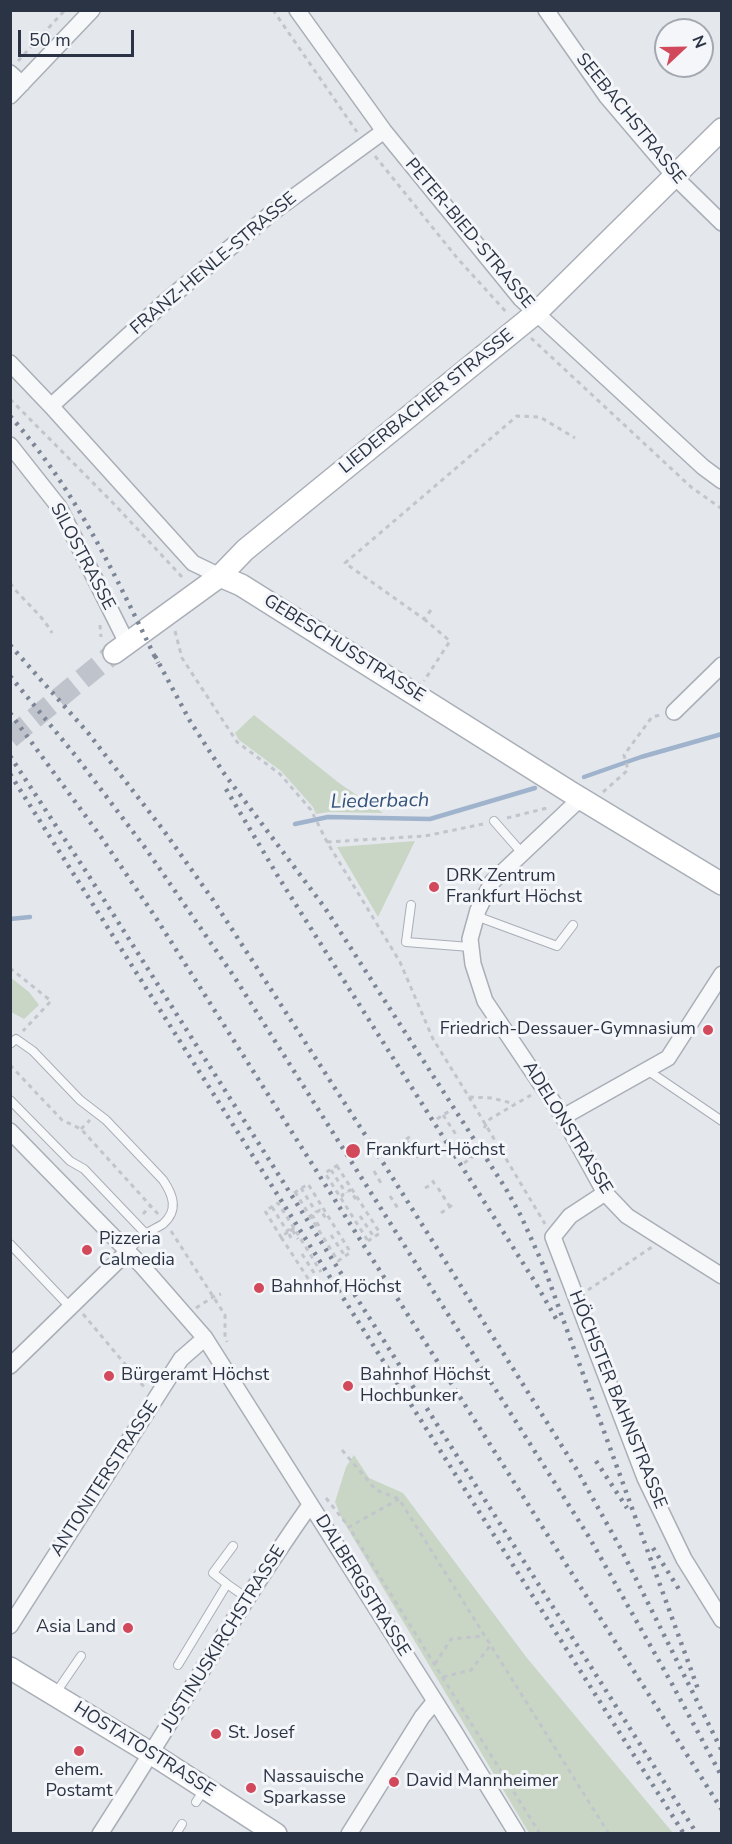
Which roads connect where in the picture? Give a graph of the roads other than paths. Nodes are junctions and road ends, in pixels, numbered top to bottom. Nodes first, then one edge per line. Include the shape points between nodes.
1 (92, 10) edge
2 (297, 10) edge
3 (546, 10) edge
4 (17, 73) edge
5 (10, 96) edge
6 (722, 129) edge
7 (384, 131) junction
8 (675, 177) junction
9 (722, 223) edge
10 (536, 313) junction
11 (10, 363) edge
12 (51, 406) junction
13 (10, 445) edge
14 (722, 481) edge
15 (220, 576) junction
16 (120, 648) joint
17 (722, 665) edge
18 (674, 712) road end
19 (581, 798) junction
20 (494, 821) road end
21 (522, 853) junction
22 (722, 884) edge
23 (411, 905) dead end
24 (476, 916) junction
25 (573, 925) dead end
26 (470, 947) junction
27 (722, 974) edge
28 (13, 1041) edge
29 (647, 1070) junction
30 (10, 1100) edge
31 (563, 1117) junction
32 (722, 1121) edge
33 (10, 1131) edge
34 (605, 1193) junction
35 (146, 1234) junction
36 (10, 1244) edge
37 (128, 1251) junction
38 (722, 1276) edge
39 (72, 1306) junction
40 (205, 1338) junction
41 (10, 1366) edge
42 (310, 1505) junction
43 (232, 1546) dead end
44 (227, 1584) junction
45 (247, 1598) junction
46 (722, 1620) edge
47 (10, 1626) edge
48 (81, 1656) dead end
49 (178, 1665) dead end
50 (10, 1668) edge
51 (54, 1695) junction
52 (435, 1701) junction
53 (152, 1754) junction
54 (182, 1824) dead end
55 (100, 1833) edge
56 (176, 1833) edge
57 (276, 1833) edge
58 (349, 1833) edge
59 (517, 1833) edge

1 - 4 street
2 - 7 street, PETER-BIED-STRASSE
3 - 8 street, SEEBACHSTRASSE via 607,97
4 - 5 street
6 - 8 street, LIEDERBACHER STRASSE
7 - 10 street, PETER-BIED-STRASSE via 520,299
7 - 12 street, FRANZ-HENLE-STRASSE via 273,212 166,301
8 - 9 street, SEEBACHSTRASSE
8 - 10 street, LIEDERBACHER STRASSE
10 - 14 street, PETER-BIED-STRASSE
10 - 15 street, LIEDERBACHER STRASSE via 245,550
11 - 12 street, GEBESCHUSSTRASSE
12 - 15 street, GEBESCHUSSTRASSE via 192,563
13 - 16 street, SILOSTRASSE via 59,507
15 - 16 street, LIEDERBACHER STRASSE
15 - 19 street, GEBESCHUSSTRASSE via 241,585
17 - 18 street
19 - 21 street, ADELONSTRASSE
19 - 22 street, GEBESCHUSSTRASSE
20 - 21 lane
21 - 24 street, ADELONSTRASSE via 492,882
23 - 26 lane via 406,942
24 - 25 lane via 557,946
24 - 26 street, ADELONSTRASSE
26 - 31 street, ADELONSTRASSE via 485,1001
27 - 29 street via 668,1058
28 - 35 lane via 33,1050 164,1180 174,1199 171,1211 164,1222
29 - 31 street
29 - 32 lane
30 - 35 lane
31 - 34 street, ADELONSTRASSE
33 - 37 street, DALBERGSTRASSE
34 - 38 street, ADELONSTRASSE via 627,1216
34 - 46 street, HÖCHSTER BAHNSTRASSE via 570,1216 553,1237 645,1478 684,1559
35 - 37 lane
36 - 39 lane
37 - 39 street
37 - 40 street, DALBERGSTRASSE
39 - 41 street
40 - 42 street, DALBERGSTRASSE
40 - 47 street, ANTONITERSTRASSE via 182,1359
42 - 45 street, JUSTINUSKIRCHSTRASSE
42 - 52 street, DALBERGSTRASSE
43 - 44 lane via 213,1573
44 - 45 lane
44 - 49 lane
45 - 53 street, JUSTINUSKIRCHSTRASSE
48 - 51 lane
50 - 51 street, HOSTATOSTRASSE
51 - 53 street, HOSTATOSTRASSE
52 - 58 street
52 - 59 street, DALBERGSTRASSE
53 - 55 street, JUSTINUSKIRCHSTRASSE
53 - 57 street, HOSTATOSTRASSE via 200,1795
54 - 56 lane

